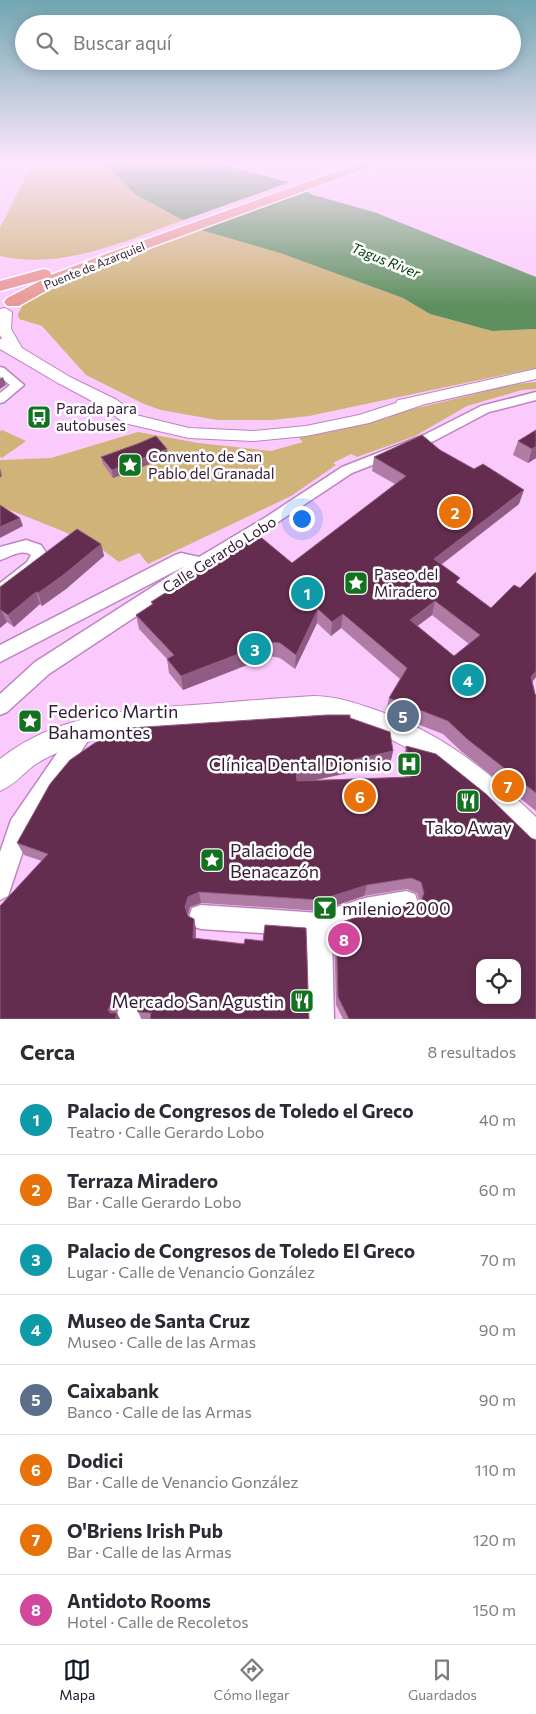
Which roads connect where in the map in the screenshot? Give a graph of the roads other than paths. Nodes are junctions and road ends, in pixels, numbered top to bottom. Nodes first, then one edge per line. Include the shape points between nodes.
1 (233, 210) edge
2 (168, 233) junction
3 (0, 286) edge
4 (4, 305) edge
5 (0, 343) edge
6 (16, 351) junction
7 (0, 372) edge
8 (536, 374) edge
9 (536, 396) edge
10 (0, 399) edge
11 (418, 402) junction
12 (111, 404) junction
13 (0, 554) edge
14 (200, 564) junction
15 (0, 592) edge
16 (0, 654) edge
17 (0, 706) edge
18 (84, 730) junction
19 (0, 777) edge
20 (536, 838) edge
21 (4, 858) edge
22 (0, 888) edge
23 (406, 903) dead end
24 (201, 917) dead end
25 (319, 925) junction
26 (321, 1019) edge

1 - 2 main road, Puente de Azarquiel
2 - 3 main road, Puente de Azarquiel
2 - 4 main road, Puente de Azarquiel via 56,279
4 - 6 street via 4,329
5 - 6 street
6 - 12 street
7 - 10 street via 18,385
8 - 11 street
9 - 14 street, Calle Gerardo Lobo via 511,400 485,410 429,438 347,470
11 - 12 street via 300,425 237,428 187,423
11 - 12 street via 333,426 253,436 189,433 130,419
13 - 15 street via 29,546 36,548 38,554 33,566
14 - 16 street via 181,559
14 - 17 street, Calle Gerardo Lobo via 42,668
18 - 19 street via 37,748
18 - 20 street via 127,723 317,707 371,720 430,745 490,794
18 - 21 street via 19,828
21 - 22 street
23 - 25 street via 365,910
24 - 25 street
25 - 26 street

